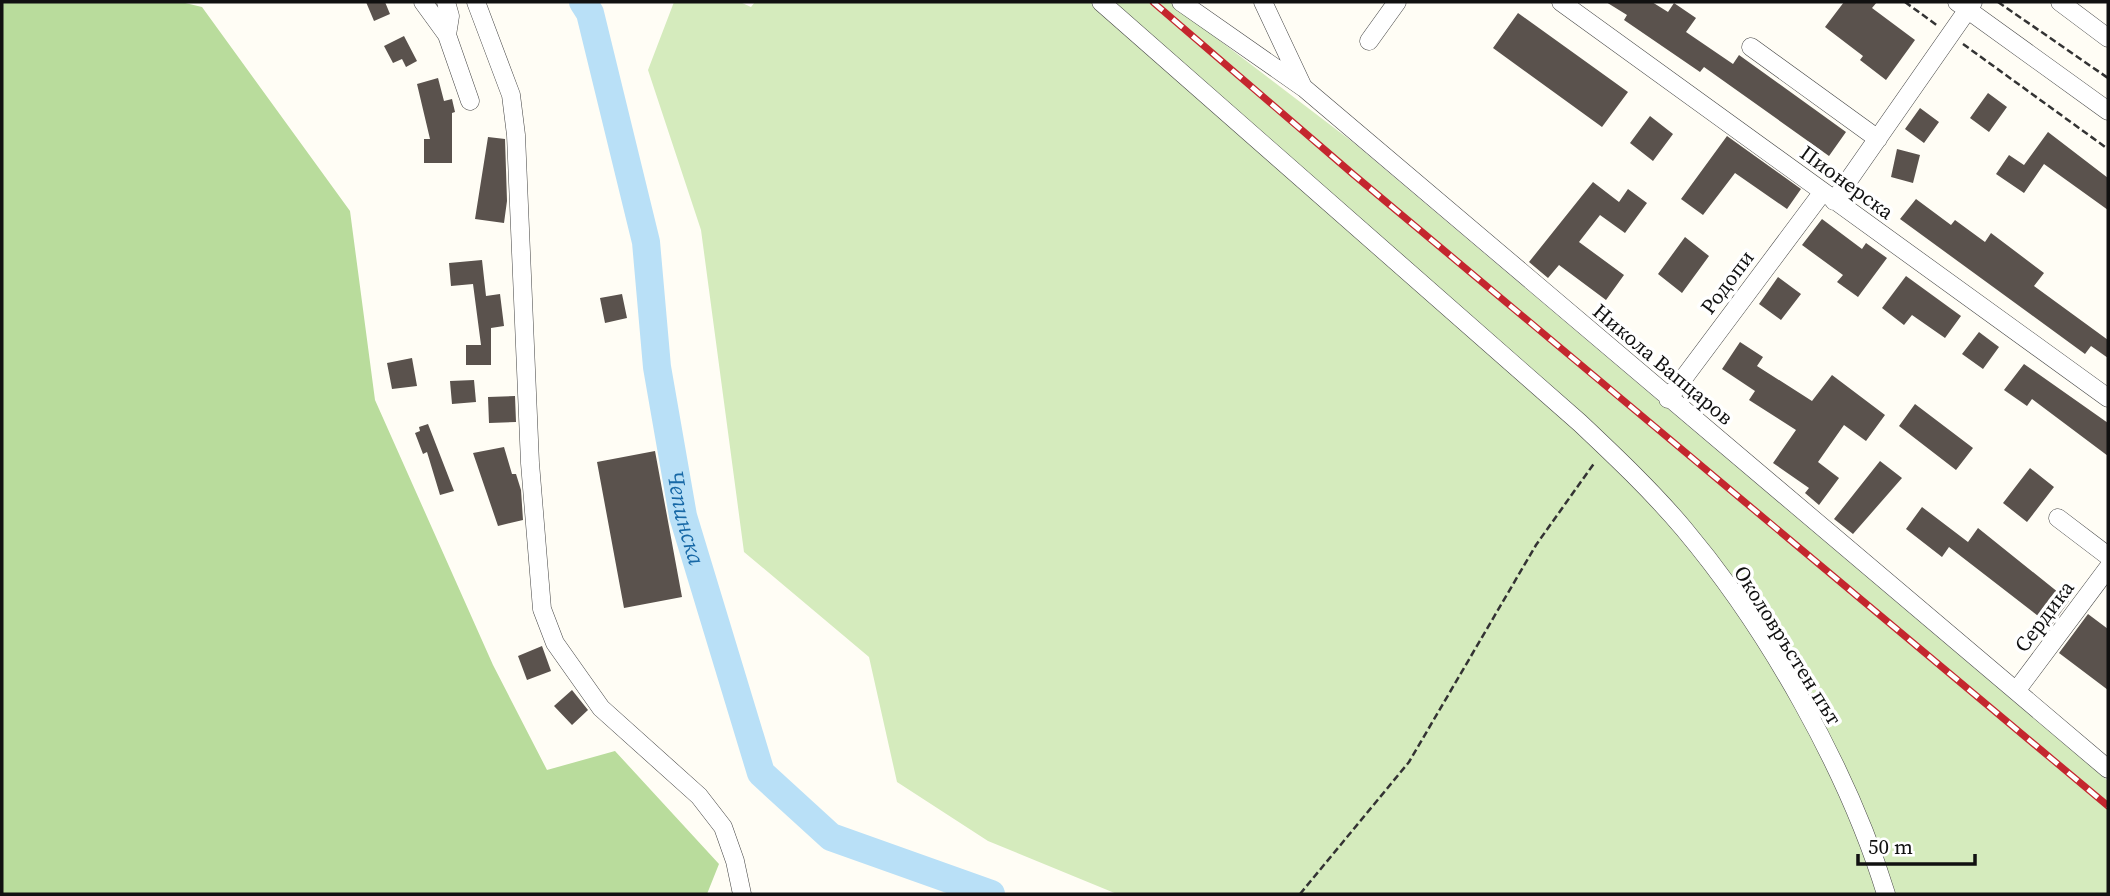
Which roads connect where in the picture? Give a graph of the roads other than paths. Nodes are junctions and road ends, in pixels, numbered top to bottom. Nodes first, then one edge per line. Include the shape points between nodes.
1 (423, 2) edge
2 (446, 2) edge
3 (476, 2) edge
4 (1101, 2) edge
5 (1181, 2) edge
6 (1263, 2) edge
7 (1397, 2) edge
8 (1561, 2) edge
9 (2062, 3) edge
10 (1971, 8) edge
11 (1205, 9) edge
12 (447, 35) junction
13 (2108, 38) edge
14 (1369, 41) dead end
15 (1751, 47) dead end
16 (1304, 88) junction
17 (470, 101) dead end
18 (2108, 111) edge
19 (1878, 139) junction
20 (1828, 197) junction
21 (2108, 398) edge
22 (1668, 399) junction
23 (2058, 518) dead end
24 (2108, 556) edge
25 (2108, 568) edge
26 (2017, 691) junction
27 (2108, 769) edge
28 (742, 894) edge
29 (1886, 894) edge

1 - 12 street
2 - 12 street via 450,16
3 - 28 street via 512,95 542,609 555,643 601,708 699,796 723,827
4 - 29 street, Околовръстен път via 1606,448 1685,531 1771,654 1847,791
5 - 11 street, Никола Вапцаров
6 - 16 street
7 - 14 street
8 - 20 street, Пионерска
9 - 13 street
10 - 18 street
10 - 19 street, Родопи
11 - 16 street, Никола Вапцаров
12 - 17 street
15 - 19 street
16 - 22 street, Никола Вапцаров
19 - 20 street, Родопи
20 - 21 street, Пионерска
20 - 22 street, Родопи
22 - 26 street, Никола Вапцаров
23 - 24 street
25 - 26 street, Сердика
26 - 27 street, Никола Вапцаров

